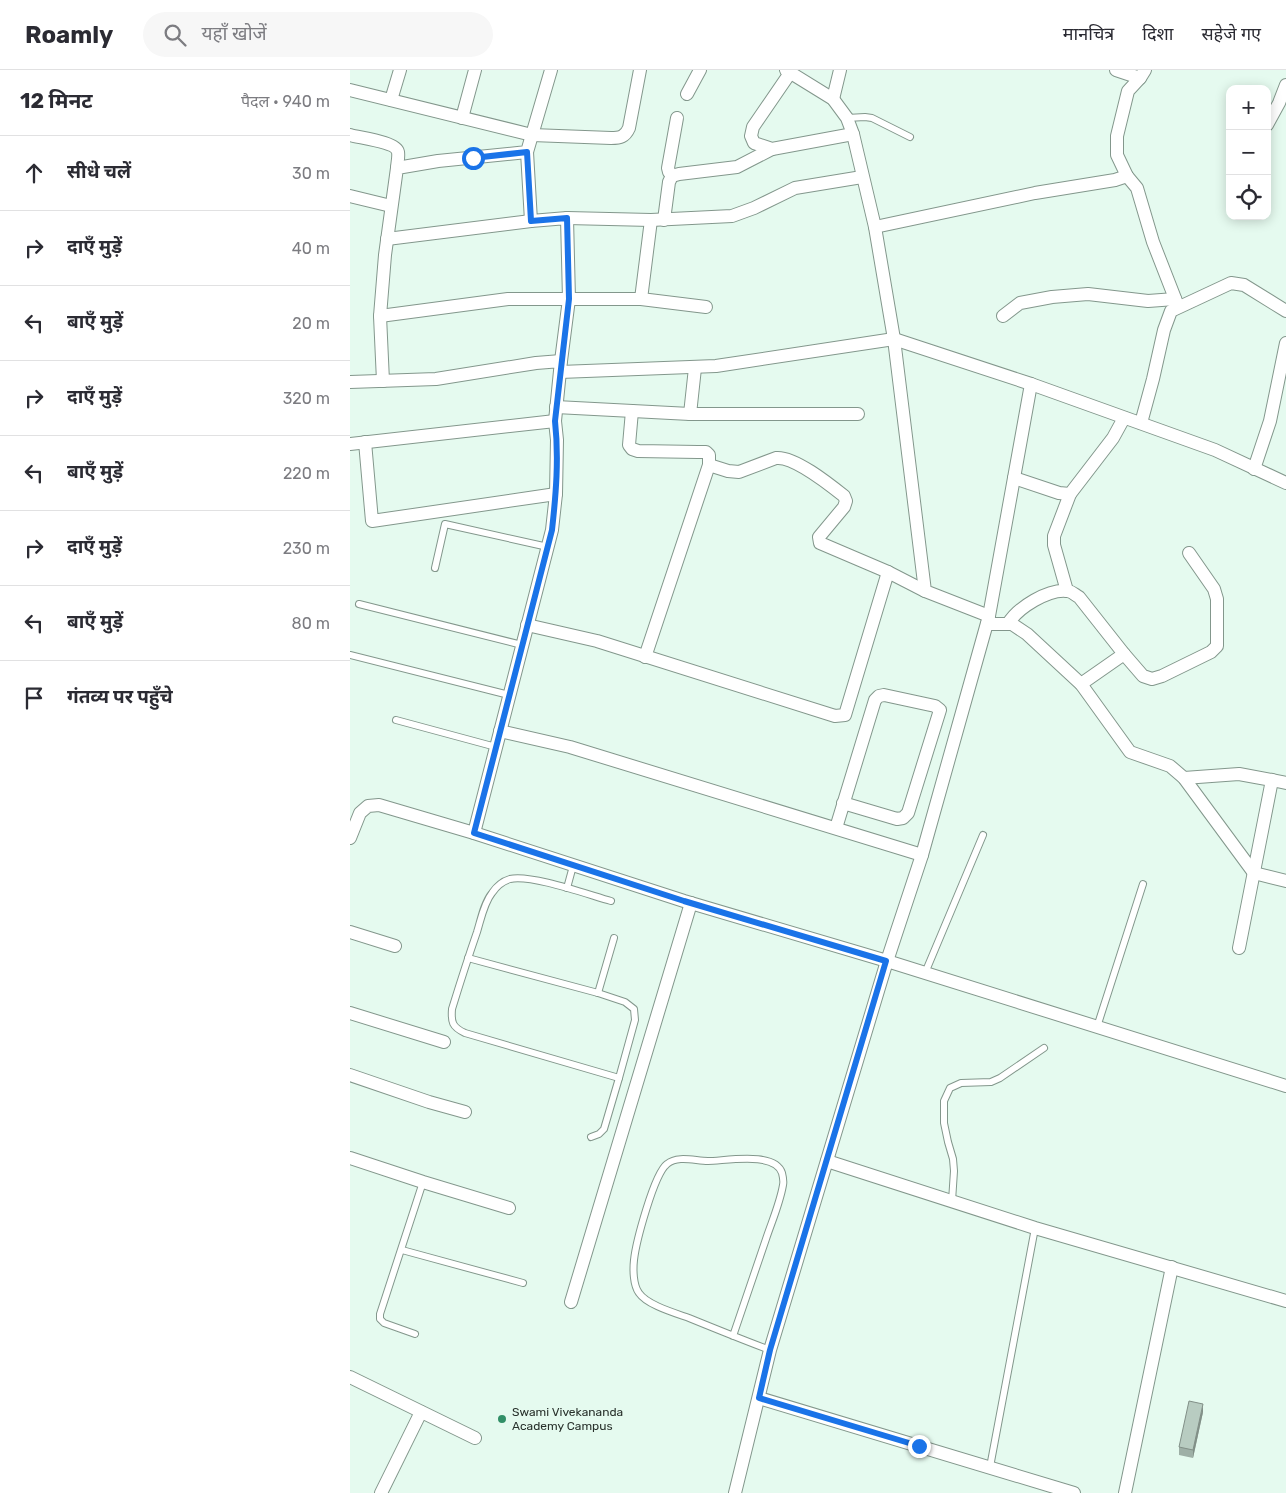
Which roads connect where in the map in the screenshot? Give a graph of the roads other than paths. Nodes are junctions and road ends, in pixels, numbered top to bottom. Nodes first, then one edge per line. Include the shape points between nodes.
1 (400, 70) edge
2 (475, 70) edge
3 (551, 70) edge
4 (640, 70) edge
5 (700, 70) edge
6 (840, 70) edge
7 (1116, 70) edge
8 (788, 71) edge
9 (1142, 74) edge
10 (1286, 85) edge
11 (350, 90) edge
12 (687, 94) dead end
13 (833, 99) junction
14 (391, 100) junction
15 (462, 118) junction
16 (677, 118) dead end
17 (847, 118) junction
18 (1271, 118) edge
19 (853, 134) junction
20 (350, 135) edge
21 (532, 136) junction
22 (910, 137) dead end
23 (772, 149) junction
24 (527, 152) junction
25 (397, 168) junction
26 (672, 176) junction
27 (1127, 176) junction
28 (862, 177) junction
29 (350, 196) edge
30 (391, 206) junction
31 (567, 218) junction
32 (657, 220) junction
33 (531, 221) junction
34 (875, 227) junction
35 (387, 239) junction
36 (569, 299) junction
37 (641, 299) junction
38 (1177, 303) junction
39 (706, 307) dead end
40 (1286, 311) edge
41 (380, 316) junction
42 (1004, 316) dead end
43 (894, 339) junction
44 (1286, 343) edge
45 (560, 367) junction
46 (696, 368) junction
47 (383, 381) junction
48 (350, 382) edge
49 (1031, 384) junction
50 (556, 407) junction
51 (632, 411) junction
52 (690, 414) junction
53 (858, 414) dead end
54 (1124, 418) junction
55 (555, 421) junction
56 (1140, 423) junction
57 (365, 442) junction
58 (350, 444) edge
59 (709, 464) junction
60 (1254, 469) junction
61 (1014, 478) junction
62 (1286, 483) edge
63 (556, 494) junction
64 (1070, 494) junction
65 (548, 547) junction
66 (1189, 554) dead end
67 (435, 568) dead end
68 (888, 572) junction
69 (925, 591) junction
70 (1067, 591) junction
71 (359, 604) dead end
72 (988, 620) junction
73 (1008, 624) junction
74 (527, 625) junction
75 (522, 645) junction
76 (1124, 654) junction
77 (350, 655) edge
78 (645, 657) junction
79 (1081, 684) junction
80 (509, 695) junction
81 (396, 720) dead end
82 (500, 731) junction
83 (496, 747) junction
84 (1184, 778) junction
85 (1272, 780) junction
86 (1286, 783) edge
87 (843, 804) junction
88 (836, 828) junction
89 (474, 833) junction
90 (982, 835) dead end
91 (350, 838) edge
92 (922, 855) junction
93 (573, 866) junction
94 (1254, 873) junction
95 (1286, 881) edge
96 (1143, 884) dead end
97 (567, 888) junction
98 (611, 901) dead end
99 (690, 903) junction
100 (350, 932) edge
101 (614, 938) dead end
102 (395, 946) dead end
103 (1239, 948) dead end
104 (468, 958) junction
105 (886, 961) junction
106 (925, 973) junction
107 (598, 993) junction
108 (350, 1013) edge
109 (1097, 1027) junction
110 (444, 1042) dead end
111 (1044, 1048) dead end
112 (350, 1075) edge
113 (619, 1078) junction
114 (1286, 1086) edge
115 (465, 1112) dead end
116 (590, 1137) dead end
117 (350, 1158) edge
118 (827, 1161) junction
119 (423, 1182) junction
120 (952, 1201) junction
121 (509, 1208) dead end
122 (1035, 1228) junction
123 (402, 1250) junction
124 (1172, 1267) junction
125 (523, 1283) dead end
126 (1286, 1301) edge
127 (571, 1302) dead end
128 (415, 1334) dead end
129 (733, 1336) junction
130 (770, 1350) junction
131 (350, 1377) edge
132 (759, 1398) junction
133 (421, 1412) junction
134 (475, 1438) dead end
135 (990, 1467) junction
136 (381, 1493) edge
137 (735, 1493) edge
138 (1074, 1493) edge
139 (1125, 1493) edge

1 - 14 street
2 - 15 street
3 - 21 street
4 - 21 street via 629,128 620,138
5 - 12 street
6 - 13 street
7 - 9 street
8 - 13 street
8 - 23 street via 753,127 751,136 754,143
9 - 27 street via 1128,91 1117,136 1117,155
10 - 18 street
11 - 14 street
13 - 17 street
14 - 15 street
15 - 21 street
16 - 26 street via 668,168
17 - 19 street
17 - 22 lane via 872,118
19 - 23 street
19 - 28 street
20 - 25 street via 395,147 398,152
21 - 24 street
23 - 26 street via 737,167
24 - 25 street
24 - 33 street
25 - 30 street
26 - 32 street
27 - 34 street
27 - 38 street via 1137,188 1153,242
28 - 32 street via 795,188 732,216
28 - 34 street
29 - 30 street
30 - 35 street
31 - 32 street
31 - 33 street
31 - 36 street
32 - 37 street
33 - 35 street
34 - 43 street
35 - 41 street
36 - 37 street
36 - 41 street via 508,299
36 - 45 street
37 - 39 street
38 - 40 street via 1231,283 1244,285
38 - 42 street via 1088,294 1020,303
38 - 56 street via 1164,330
41 - 47 street
43 - 46 street
43 - 49 street
43 - 69 street
44 - 60 street via 1270,421
45 - 46 street
45 - 47 street via 536,363 436,379
45 - 50 street
46 - 52 street
47 - 48 street
49 - 54 street
49 - 61 street
50 - 51 street
50 - 55 street
51 - 52 street
51 - 59 street via 629,445 632,449 706,452
52 - 53 street
54 - 56 street
54 - 64 street via 1113,438
55 - 57 street
55 - 63 street
56 - 60 street via 1215,450
57 - 58 street
57 - 63 street via 372,521
59 - 68 street via 739,472 782,457 814,474 844,496 846,501 819,537 820,542
59 - 78 street
60 - 62 street
61 - 64 street
61 - 72 street
63 - 65 street
64 - 70 street via 1054,536
65 - 67 lane via 445,524
65 - 74 street
66 - 76 street via 1214,588 1217,646 1211,652 1152,679 1144,676
68 - 69 street
68 - 78 street via 845,715 836,716
69 - 72 street
70 - 73 street via 1042,596 1013,615
70 - 76 street via 1079,597
71 - 75 lane
72 - 73 street
72 - 92 street
73 - 79 street via 1027,634
74 - 75 street
74 - 78 street via 597,641
75 - 80 street
76 - 79 street
77 - 80 lane
79 - 84 street via 1130,752 1170,766
80 - 82 street
81 - 83 lane
82 - 83 street
82 - 88 street via 570,747
83 - 89 street
84 - 85 street via 1239,774
84 - 94 street
85 - 86 street
85 - 94 street
87 - 87 street via 875,700 879,696 935,706 940,710 908,813 903,818
87 - 88 street
88 - 92 street
89 - 91 street via 380,805 368,806 360,813
89 - 93 street
90 - 106 lane
92 - 105 street
93 - 97 lane
93 - 99 street
94 - 95 street
94 - 103 street
96 - 109 lane
97 - 98 lane
97 - 104 lane via 521,878 501,883 491,893
99 - 105 street
99 - 127 street
100 - 102 street
101 - 107 lane
104 - 107 lane
104 - 113 lane via 452,1009 451,1020 457,1029
105 - 106 street
105 - 118 street
106 - 109 street
107 - 113 lane via 625,1002 634,1009 635,1020
108 - 110 street
109 - 114 street
111 - 120 lane via 991,1082 961,1082 950,1088 944,1101 944,1123 953,1158
112 - 115 street
113 - 116 lane via 604,1129
117 - 119 street
118 - 120 street
118 - 130 street
119 - 121 street
119 - 123 lane
120 - 122 street
122 - 124 street
122 - 135 lane
123 - 125 lane
123 - 128 lane via 380,1319
124 - 126 street
124 - 139 street
129 - 129 lane via 661,1307 638,1292 634,1278 637,1240 657,1179 666,1164 677,1159 760,1160 773,1163 783,1175 775,1212
129 - 130 lane
130 - 132 street
131 - 133 street
132 - 135 street
132 - 137 street
133 - 134 street
133 - 136 street
135 - 138 street

